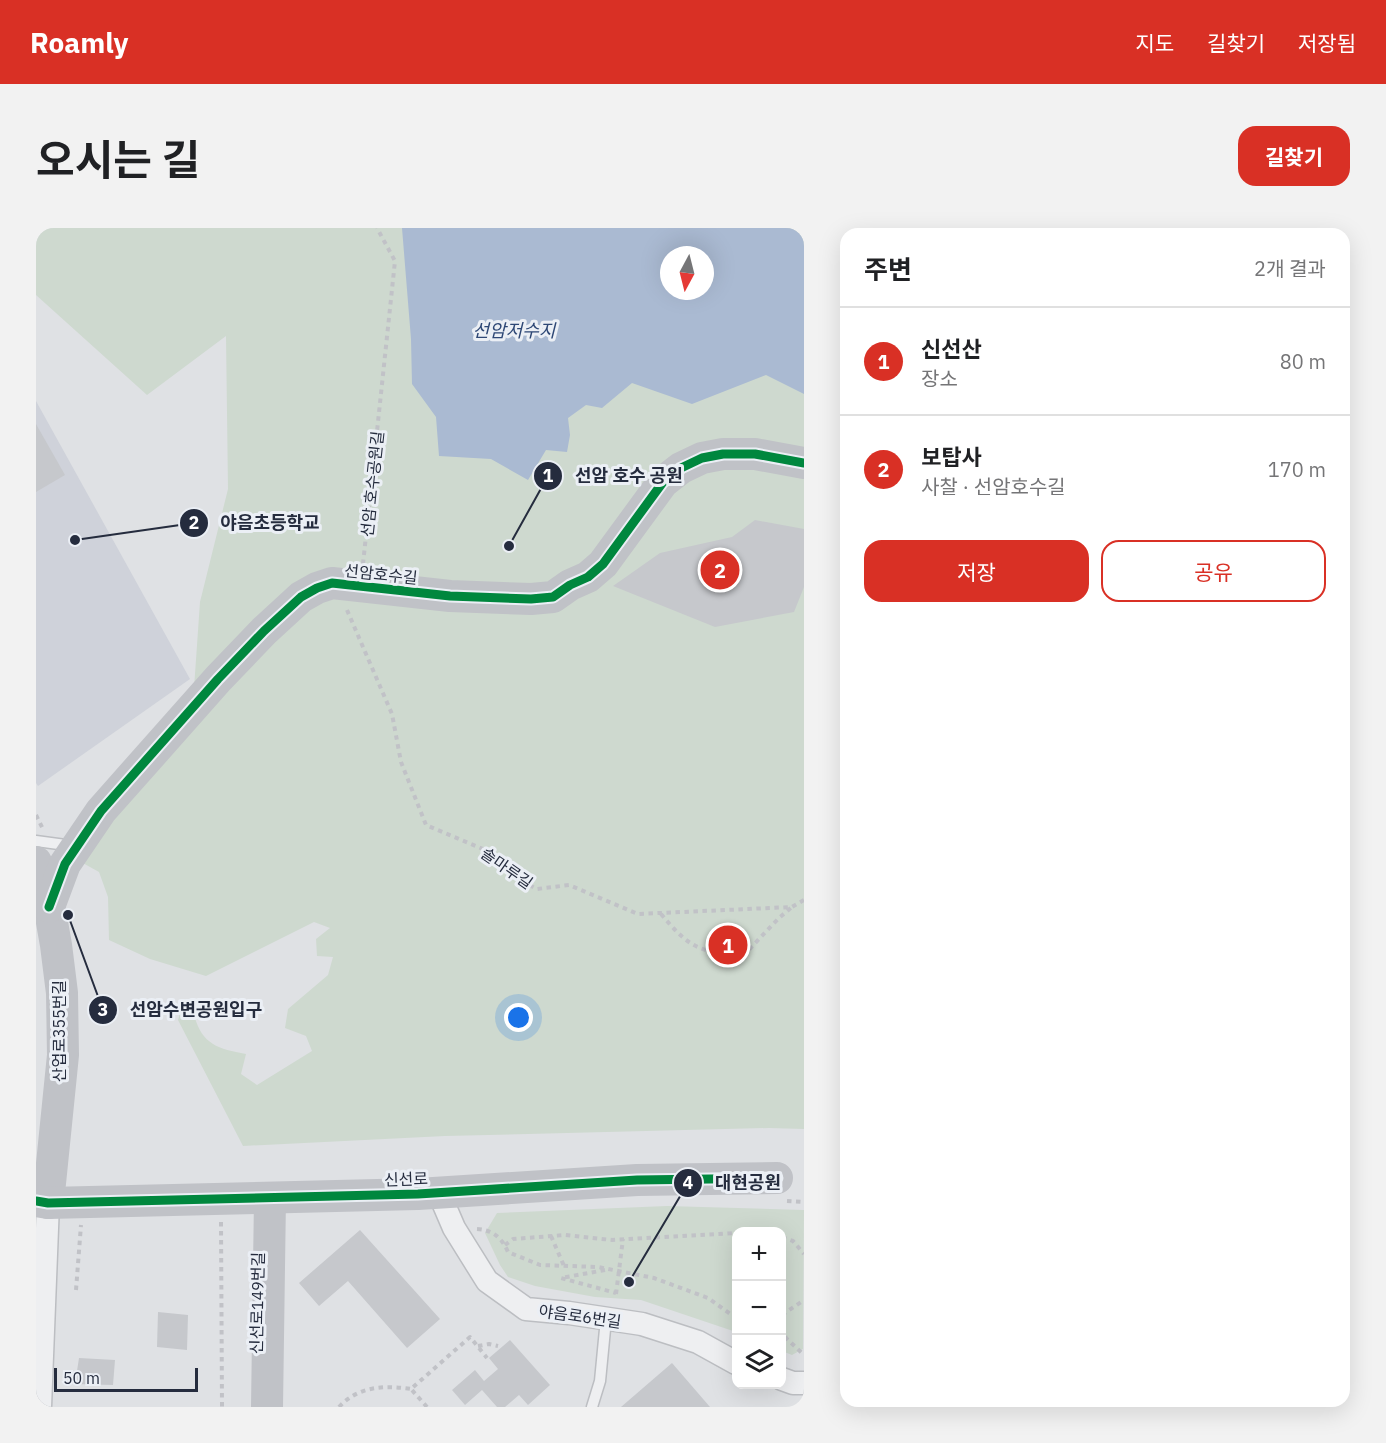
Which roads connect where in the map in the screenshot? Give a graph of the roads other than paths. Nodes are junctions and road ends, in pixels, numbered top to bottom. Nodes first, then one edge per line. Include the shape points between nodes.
1 (804, 463) edge
2 (36, 841) edge
3 (76, 847) junction
4 (36, 862) edge
5 (49, 907) junction
6 (777, 1178) dead end
7 (439, 1193) junction
8 (265, 1198) junction
9 (42, 1202) edge
10 (610, 1310) junction
11 (732, 1361) edge
12 (40, 1407) edge
13 (255, 1407) edge
14 (267, 1407) edge
15 (592, 1407) edge

1 - 3 street, 선암호수길 via 755,454 723,454 681,468 663,483 603,564 553,597 472,597 353,577 317,588 301,597 264,631 218,679 101,811
2 - 3 lane
3 - 5 street, 선암호수길 via 65,864
4 - 5 street, 산업로355번길
5 - 9 street, 산업로355번길 via 62,993 63,1055
6 - 7 street, 신선로 via 637,1180
7 - 8 street, 신선로
7 - 10 street, 야음로6번길 via 454,1228 487,1281 526,1309 569,1313
8 - 9 street, 신선로
8 - 13 street, 신선로149번길
8 - 14 street
9 - 12 street
10 - 11 street, 야음로6번길 via 698,1342
10 - 15 lane via 600,1381

